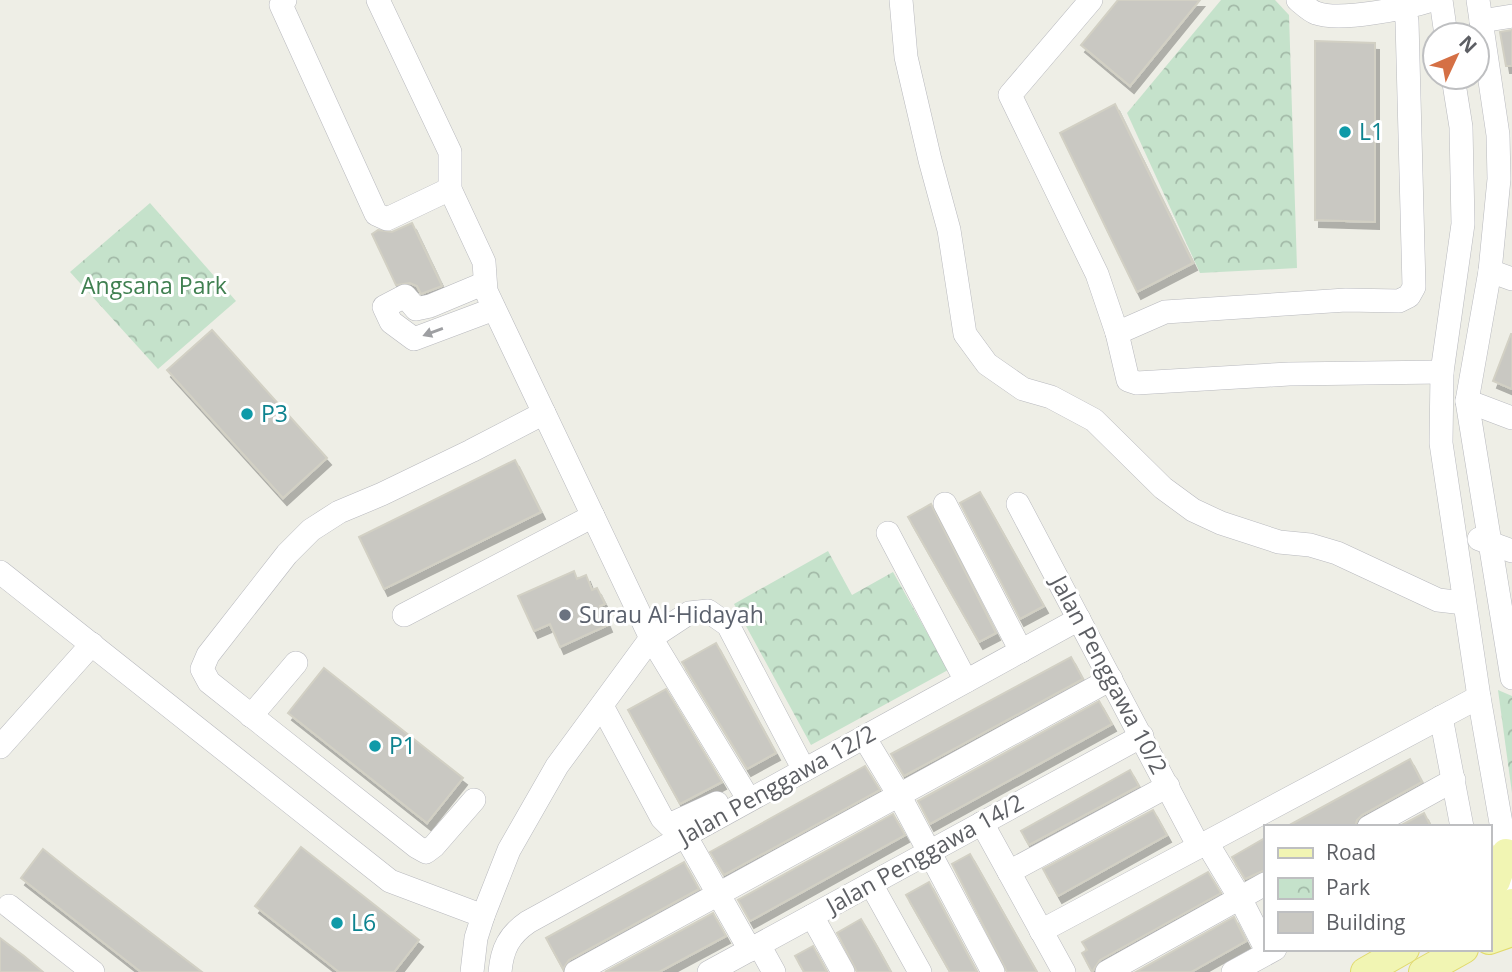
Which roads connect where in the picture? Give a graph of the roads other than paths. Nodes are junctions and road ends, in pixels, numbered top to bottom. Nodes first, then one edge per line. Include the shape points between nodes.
1 (285, 0) edge
2 (378, 0) edge
3 (901, 0) edge
4 (1091, 0) edge
5 (1298, 0) edge
6 (1432, 0) edge
7 (1441, 0) edge
8 (1404, 8) junction
9 (1479, 10) edge
10 (1512, 16) edge
11 (1445, 21) edge
12 (1455, 91) edge
13 (1461, 127) junction
14 (1505, 143) edge
15 (450, 189) junction
16 (1490, 271) junction
17 (1512, 279) edge
18 (485, 283) junction
19 (494, 309) junction
20 (1117, 334) junction
21 (1442, 372) junction
22 (1467, 401) junction
23 (544, 413) junction
24 (1512, 418) edge
25 (945, 504) dead end
26 (1018, 504) dead end
27 (593, 516) junction
28 (1453, 528) junction
29 (888, 533) dead end
30 (1489, 542) junction
31 (1512, 551) edge
32 (0, 572) edge
33 (1464, 603) junction
34 (404, 615) dead end
35 (1079, 620) junction
36 (651, 638) junction
37 (92, 644) junction
38 (1021, 651) junction
39 (296, 663) dead end
40 (1512, 678) edge
41 (1111, 679) junction
42 (966, 681) junction
43 (1479, 697) junction
44 (602, 706) junction
45 (251, 716) junction
46 (1441, 717) junction
47 (1142, 736) junction
48 (864, 737) junction
49 (0, 747) edge
50 (801, 764) junction
51 (1454, 780) junction
52 (1168, 786) junction
53 (743, 790) junction
54 (899, 795) junction
55 (474, 800) dead end
56 (982, 823) junction
57 (1373, 825) edge
58 (1462, 825) edge
59 (686, 836) junction
60 (1203, 845) junction
61 (930, 852) junction
62 (1509, 858) edge
63 (1009, 872) junction
64 (871, 884) junction
65 (1264, 885) edge
66 (1512, 886) edge
67 (1491, 889) edge
68 (718, 894) junction
69 (1240, 898) junction
70 (1512, 903) edge
71 (9, 906) dead end
72 (1491, 911) edge
73 (483, 916) junction
74 (812, 916) junction
75 (1041, 931) junction
76 (1512, 932) edge
77 (1491, 939) edge
78 (1264, 941) edge
79 (754, 947) junction
80 (1267, 951) edge
81 (1402, 951) edge
82 (1460, 951) edge
83 (93, 972) edge
84 (472, 972) edge
85 (500, 972) edge
86 (576, 972) edge
87 (709, 972) edge
88 (774, 972) edge
89 (843, 972) edge
90 (920, 972) edge
91 (993, 972) edge
92 (1064, 972) edge
93 (1107, 972) edge
94 (1233, 972) edge
95 (1365, 972) edge
96 (1423, 972) edge

1 - 15 street via 281,5 376,214 387,219
2 - 15 street via 450,152
3 - 33 street via 906,57 949,230 965,334 987,364 1023,389 1051,397 1094,419 1163,488 1193,510 1279,541 1337,553 1438,600
4 - 20 street via 1010,95 1097,274
5 - 8 street via 1315,13 1334,16
6 - 8 street
7 - 11 street
8 - 20 street via 1414,287 1409,296 1165,312
9 - 10 street
9 - 14 street
12 - 13 street
13 - 14 street
13 - 21 street via 1463,224
14 - 16 street
15 - 18 street via 484,262
16 - 17 street
16 - 22 street
18 - 19 street
19 -> 18 street via 414,339 391,322 384,307 405,296 416,309 430,306
19 - 23 street
20 - 21 street via 1128,380 1137,383 1289,374
21 - 28 street via 1441,443
22 - 24 street
22 - 30 street
23 - 27 street
23 - 45 street via 340,512 311,530 287,554 208,654 202,669 209,682
25 - 38 street
26 - 35 street, Jalan Penggawa 10/2
27 - 34 street
27 - 36 street
28 - 30 street
28 - 33 street
29 - 42 street
30 - 31 street
30 - 40 street
32 - 37 street
33 - 43 street
35 - 38 street, Jalan Penggawa 12/2
35 - 41 street, Jalan Penggawa 10/2
36 - 44 street
36 - 50 street via 698,610 708,611 728,625
36 - 53 street
37 - 49 street
37 - 73 street via 390,881
38 - 42 street, Jalan Penggawa 12/2
39 - 45 street
41 - 47 street, Jalan Penggawa 10/2
41 - 54 street
42 - 48 street, Jalan Penggawa 12/2
43 - 46 street
43 - 62 street
44 - 53 street via 669,825
44 - 73 street via 556,766 509,850
45 - 55 street via 426,852
46 - 51 street
46 - 60 street
47 - 52 street, Jalan Penggawa 10/2
47 - 56 street, Jalan Penggawa 14/2
48 - 50 street, Jalan Penggawa 12/2
48 - 54 street
50 - 53 street
50 - 59 street, Jalan Penggawa 12/2
51 - 57 street
51 - 58 street
52 - 60 street, Jalan Penggawa 10/2
52 - 63 street
54 - 61 street
54 - 68 street
56 - 61 street, Jalan Penggawa 14/2
56 - 63 street
59 - 68 street
59 - 85 street, Jalan Penggawa 12/2 via 522,926 507,942
60 - 69 street, Jalan Penggawa 10/2
60 - 75 street
61 - 64 street, Jalan Penggawa 14/2
61 - 91 street
62 - 66 street
62 - 67 main road
63 - 75 street
64 - 74 street, Jalan Penggawa 14/2
64 - 90 street
65 - 69 street
68 - 79 street
68 - 86 street
69 - 78 street, Jalan Penggawa 10/2
69 - 93 street
70 - 72 main road
71 - 83 street
73 - 84 street
74 - 79 street, Jalan Penggawa 14/2
74 - 89 street
75 - 92 street
76 - 77 main road
79 - 87 street, Jalan Penggawa 14/2
79 - 88 street
80 - 94 street
81 - 95 main road
82 - 96 main road

